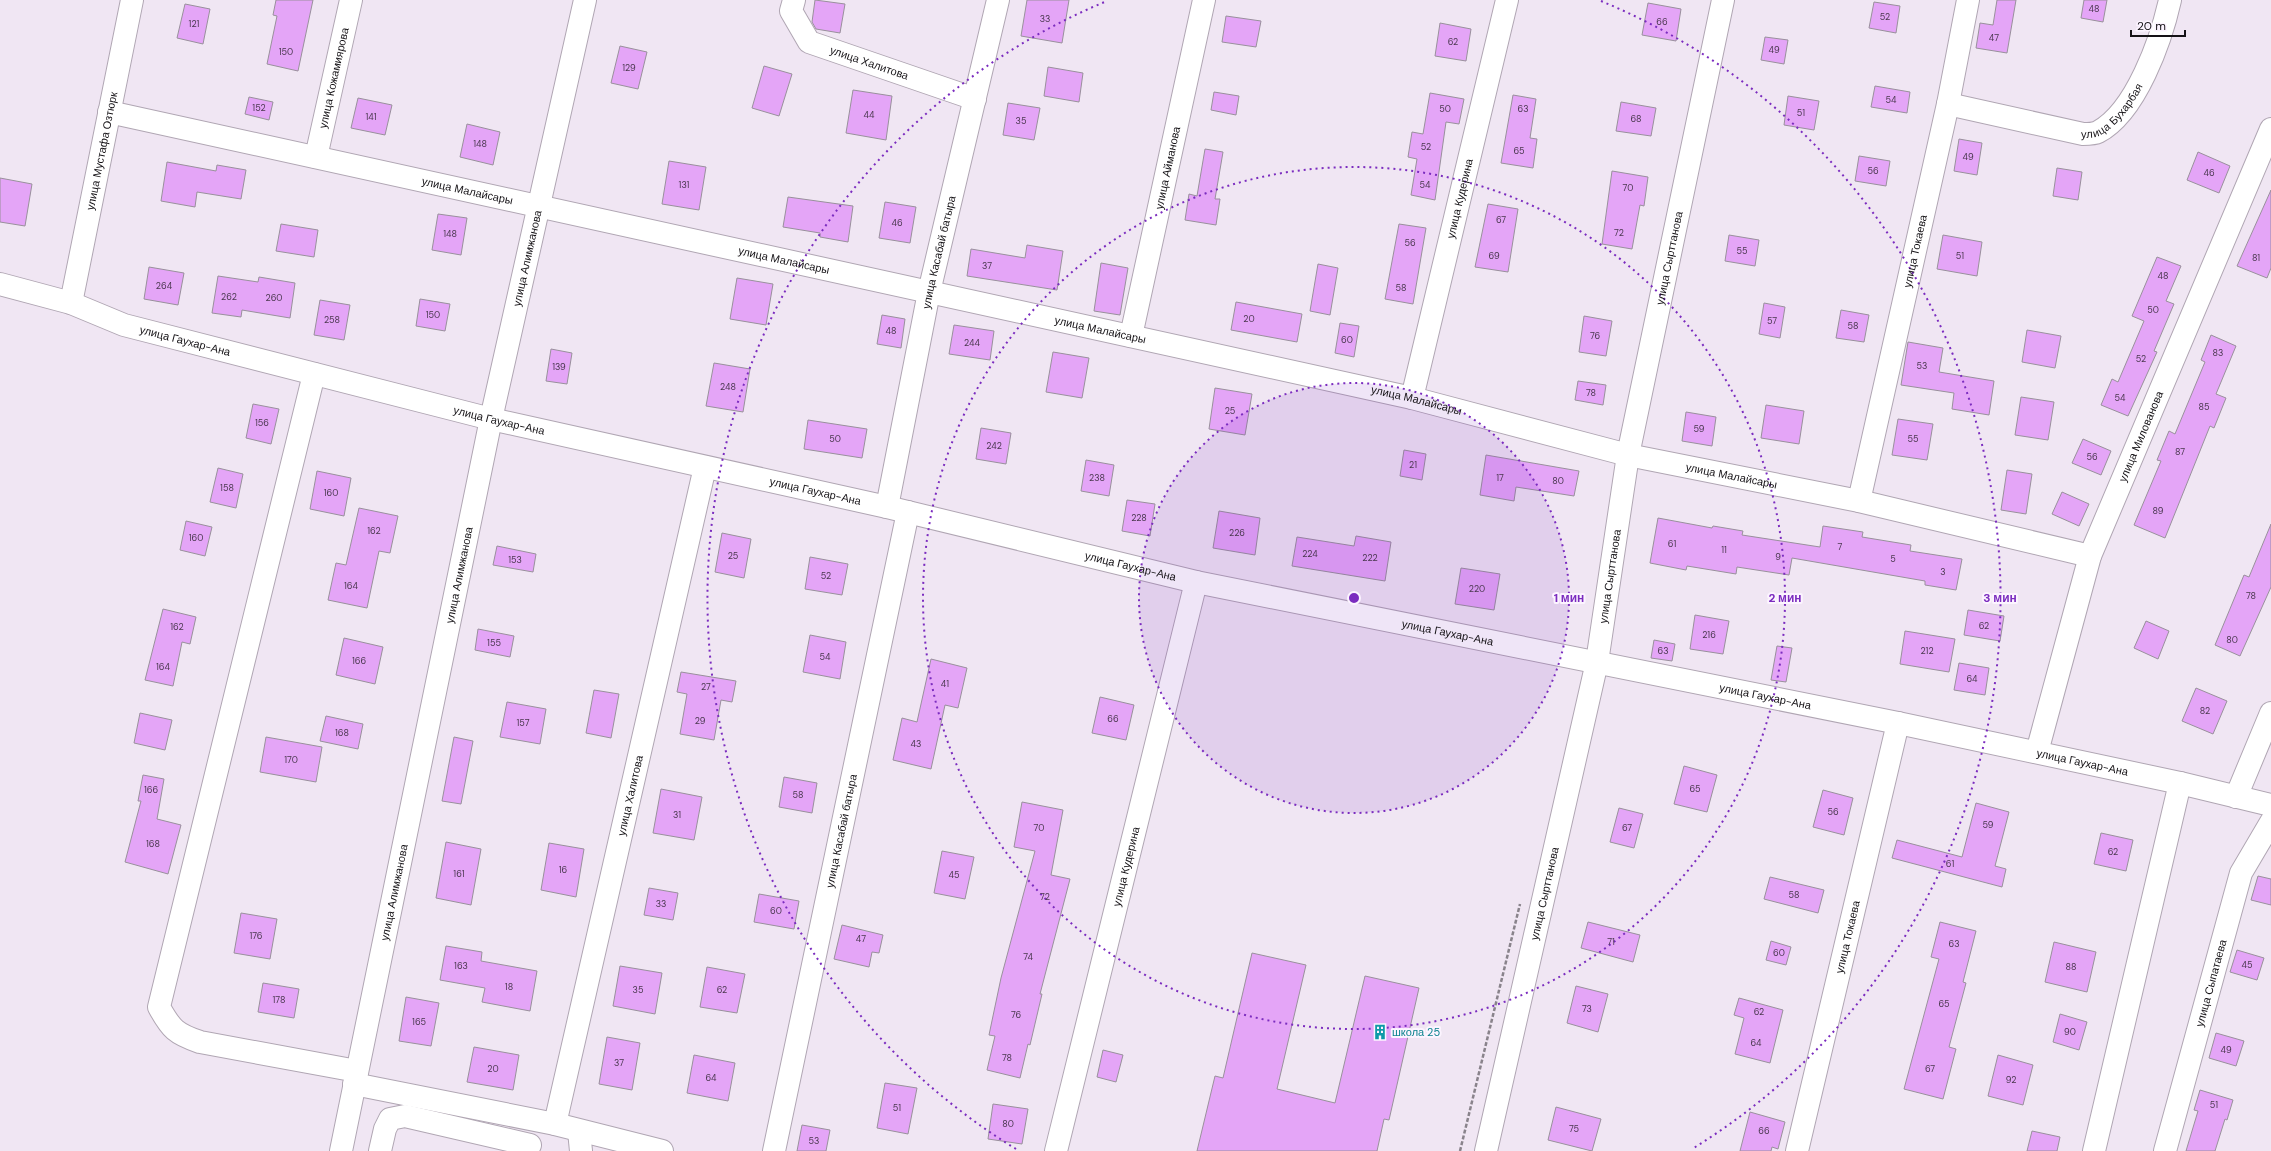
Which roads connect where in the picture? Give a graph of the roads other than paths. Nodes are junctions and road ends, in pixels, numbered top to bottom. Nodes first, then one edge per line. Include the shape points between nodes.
1 (132, 0) edge
2 (351, 0) edge
3 (586, 0) edge
4 (794, 0) edge
5 (998, 0) edge
6 (1204, 0) edge
7 (1507, 0) edge
8 (1723, 0) edge
9 (1968, 0) edge
10 (2170, 0) edge
11 (975, 99) junction
12 (1948, 104) junction
13 (109, 112) junction
14 (2271, 129) edge
15 (316, 157) junction
16 (538, 205) junction
17 (0, 284) edge
18 (929, 292) junction
19 (71, 303) junction
20 (1131, 336) junction
21 (314, 374) junction
22 (1412, 398) junction
23 (490, 419) junction
24 (1628, 455) junction
25 (705, 467) junction
26 (1859, 501) junction
27 (887, 507) junction
28 (908, 512) junction
29 (2090, 556) junction
30 (1196, 582) junction
31 (1597, 662) junction
32 (2271, 713) edge
33 (1898, 723) junction
34 (2037, 752) junction
35 (2180, 783) junction
36 (2236, 796) junction
37 (2271, 805) edge
38 (2271, 822) edge
39 (355, 1078) junction
40 (555, 1124) junction
41 (580, 1141) edge
42 (530, 1145) dead end
43 (341, 1151) edge
44 (380, 1151) edge
45 (662, 1151) edge
46 (774, 1151) edge
47 (1056, 1151) edge
48 (1486, 1151) edge
49 (1797, 1151) edge
50 (2094, 1151) edge
51 (2165, 1151) edge

1 - 13 street, улица Мустафа Озтюрк
2 - 15 street, улица Кожамиярова
3 - 16 street, улица Алимжанова
4 - 11 street, улица Халитова via 791,11 809,42
5 - 11 street, улица Касабай батыра
6 - 20 street, улица Айманова
7 - 22 street, улица Кудерина
8 - 24 street, улица Сырттанова
9 - 12 street, улица Токаева
10 - 12 street, улица Бухарбая via 2146,74 2131,100 2111,124 2097,133 2083,134
11 - 18 street, улица Касабай батыра
12 - 26 street, улица Токаева
13 - 15 street, улица Малайсары
13 - 19 street, улица Мустафа Озтюрк
14 - 29 street, улица Милованова
15 - 16 street, улица Малайсары
16 - 18 street, улица Малайсары
16 - 23 street, улица Алимжанова
17 - 19 street, улица Гаухар-Ана
18 - 20 street, улица Малайсары
18 - 27 street, улица Касабай батыра
19 - 21 street, улица Гаухар-Ана via 124,325
20 - 22 street, улица Малайсары
21 - 23 street, улица Гаухар-Ана
21 - 39 street via 159,1006 170,1026 181,1036
22 - 24 street, улица Малайсары
23 - 25 street, улица Гаухар-Ана
23 - 39 street, улица Алимжанова
24 - 26 street, улица Малайсары
24 - 31 street, улица Сырттанова
25 - 27 street, улица Гаухар-Ана
25 - 40 street, улица Халитова
26 - 29 street, улица Малайсары
27 - 28 street, улица Гаухар-Ана
28 - 30 street, улица Гаухар-Ана
28 - 46 street, улица Касабай батыра
29 - 34 street, улица Милованова
30 - 31 street, улица Гаухар-Ана
30 - 47 street, улица Кудерина
31 - 33 street, улица Гаухар-Ана
31 - 48 street, улица Сырттанова
32 - 36 street
33 - 34 street, улица Гаухар-Ана
33 - 49 street, улица Токаева
34 - 35 street, улица Гаухар-Ана
35 - 36 street, улица Гаухар-Ана
35 - 50 street
36 - 37 street, улица Гаухар-Ана
38 - 51 street, улица Сыпатаева via 2241,873
39 - 40 street
39 - 43 street, улица Алимжанова
40 - 41 street
41 - 45 street
42 - 44 street via 405,1116 390,1119 385,1128

